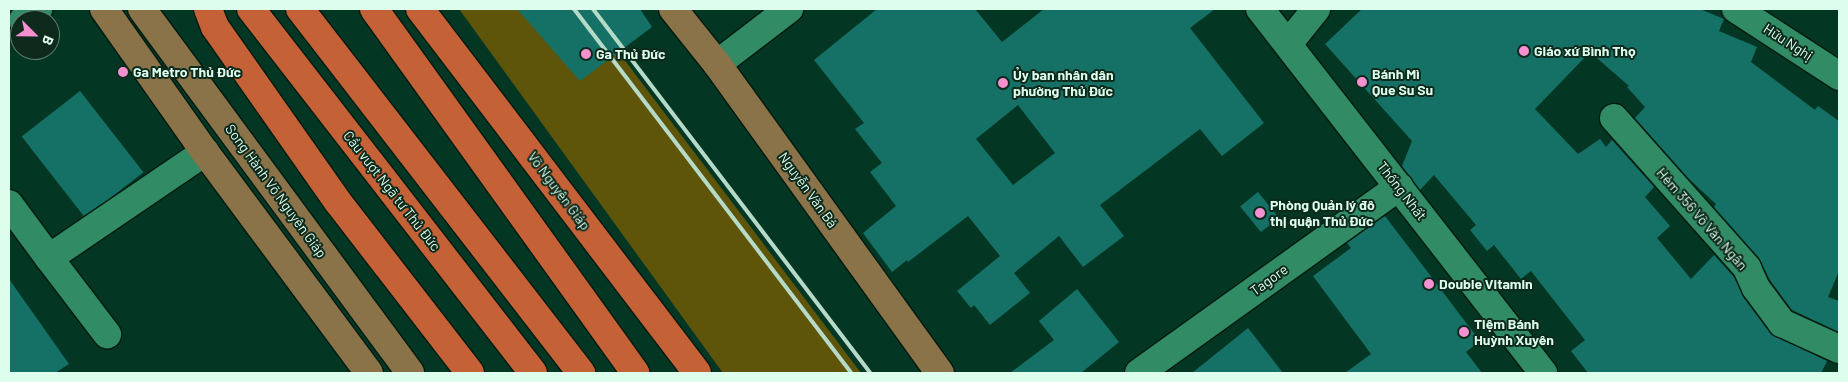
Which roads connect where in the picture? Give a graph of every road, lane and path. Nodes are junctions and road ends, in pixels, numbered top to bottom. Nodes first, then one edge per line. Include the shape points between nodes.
1 (104, 9) edge
2 (142, 9) edge
3 (208, 9) edge
4 (251, 9) edge
5 (300, 9) edge
6 (374, 9) edge
7 (420, 9) edge
8 (674, 9) edge
9 (789, 9) edge
10 (1260, 9) edge
11 (1316, 9) edge
12 (1736, 9) edge
13 (1288, 44) junction
14 (717, 64) junction
15 (1839, 76) edge
16 (1614, 118) dead end
17 (205, 152) junction
18 (1399, 187) junction
19 (9, 204) edge
20 (49, 258) junction
21 (107, 334) dead end
22 (1839, 349) edge
23 (369, 373) edge
24 (410, 373) edge
25 (470, 373) edge
26 (533, 373) edge
27 (581, 373) edge
28 (636, 373) edge
29 (697, 373) edge
30 (940, 373) edge
31 (1139, 373) edge
32 (1544, 373) edge

1 - 17 main road
2 - 24 main road, Song Hành Võ Nguyên Giáp
3 - 25 highway via 215,27 338,202
4 - 26 highway, Cầu vượt Ngã tư Thủ Đức
5 - 27 highway
6 - 28 highway
7 - 29 highway, Võ Nguyên Giáp
8 - 14 main road, Nguyễn Văn Bá
9 - 14 street
10 - 13 street, Thống Nhất
11 - 13 street
12 - 15 street, Hữu Nghị
13 - 18 street, Thống Nhất
14 - 30 main road, Nguyễn Văn Bá
16 - 22 street, Hẻm 356 Võ Văn Ngân via 1747,268 1756,288 1782,323
17 - 20 street
17 - 23 main road
18 - 31 street, Tagore
18 - 32 street, Thống Nhất
19 - 20 street
20 - 21 street

